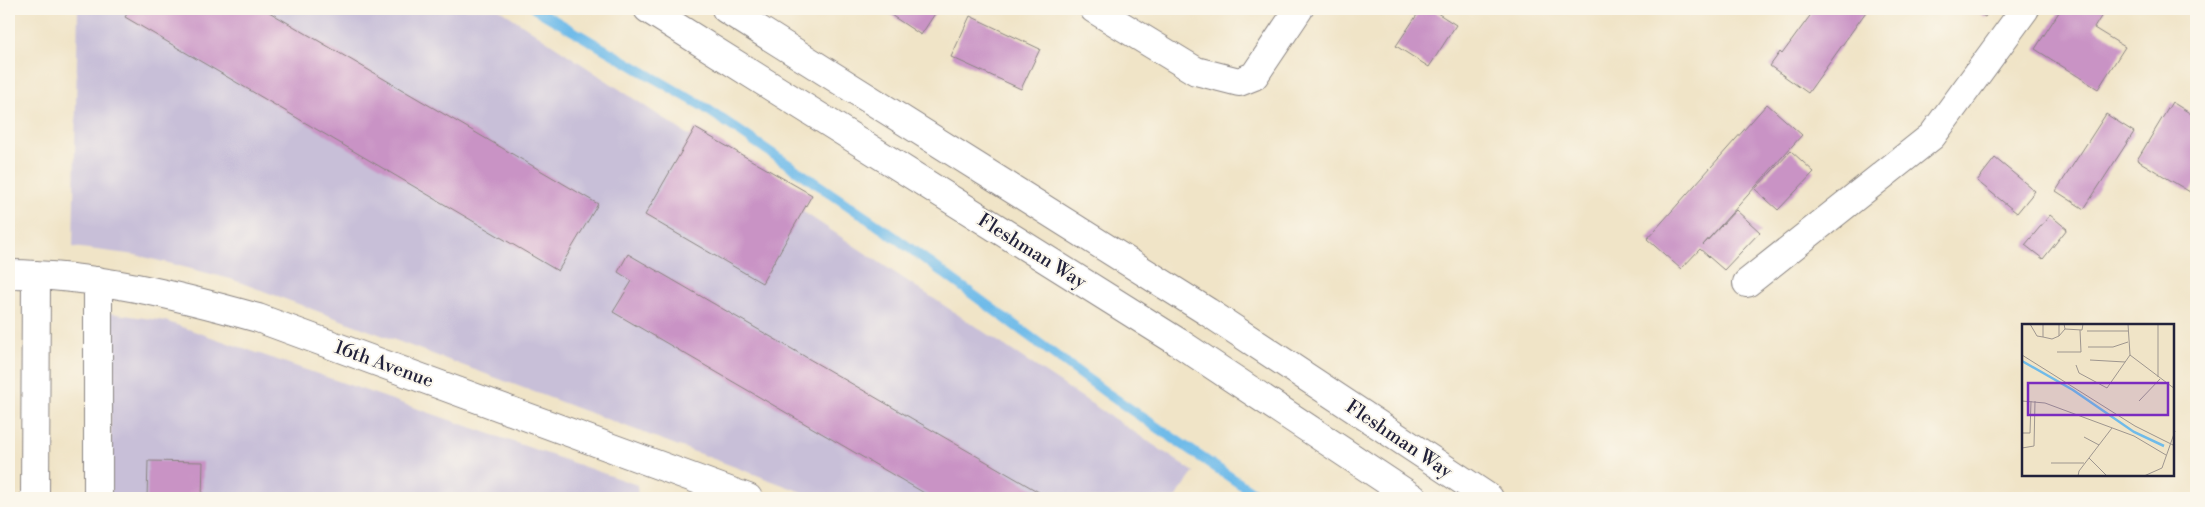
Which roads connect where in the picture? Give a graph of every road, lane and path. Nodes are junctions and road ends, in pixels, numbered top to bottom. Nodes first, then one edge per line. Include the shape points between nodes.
1 (648, 9) edge
2 (726, 9) edge
3 (1094, 9) edge
4 (1299, 9) edge
5 (2025, 9) edge
6 (9, 274) edge
7 (36, 275) junction
8 (98, 280) junction
9 (1747, 283) dead end
10 (35, 498) edge
11 (98, 498) edge
12 (748, 498) edge
13 (1413, 498) edge
14 (1489, 498) edge

1 - 13 main road, Fleshman Way via 1178,342
2 - 14 main road, Fleshman Way via 1208,312
3 - 4 main road via 1196,70 1238,82 1254,76
5 - 9 main road via 1932,136
6 - 7 main road, 16th Avenue
7 - 8 main road, 16th Avenue
7 - 10 main road
8 - 11 main road
8 - 12 main road, 16th Avenue via 181,296 258,318

